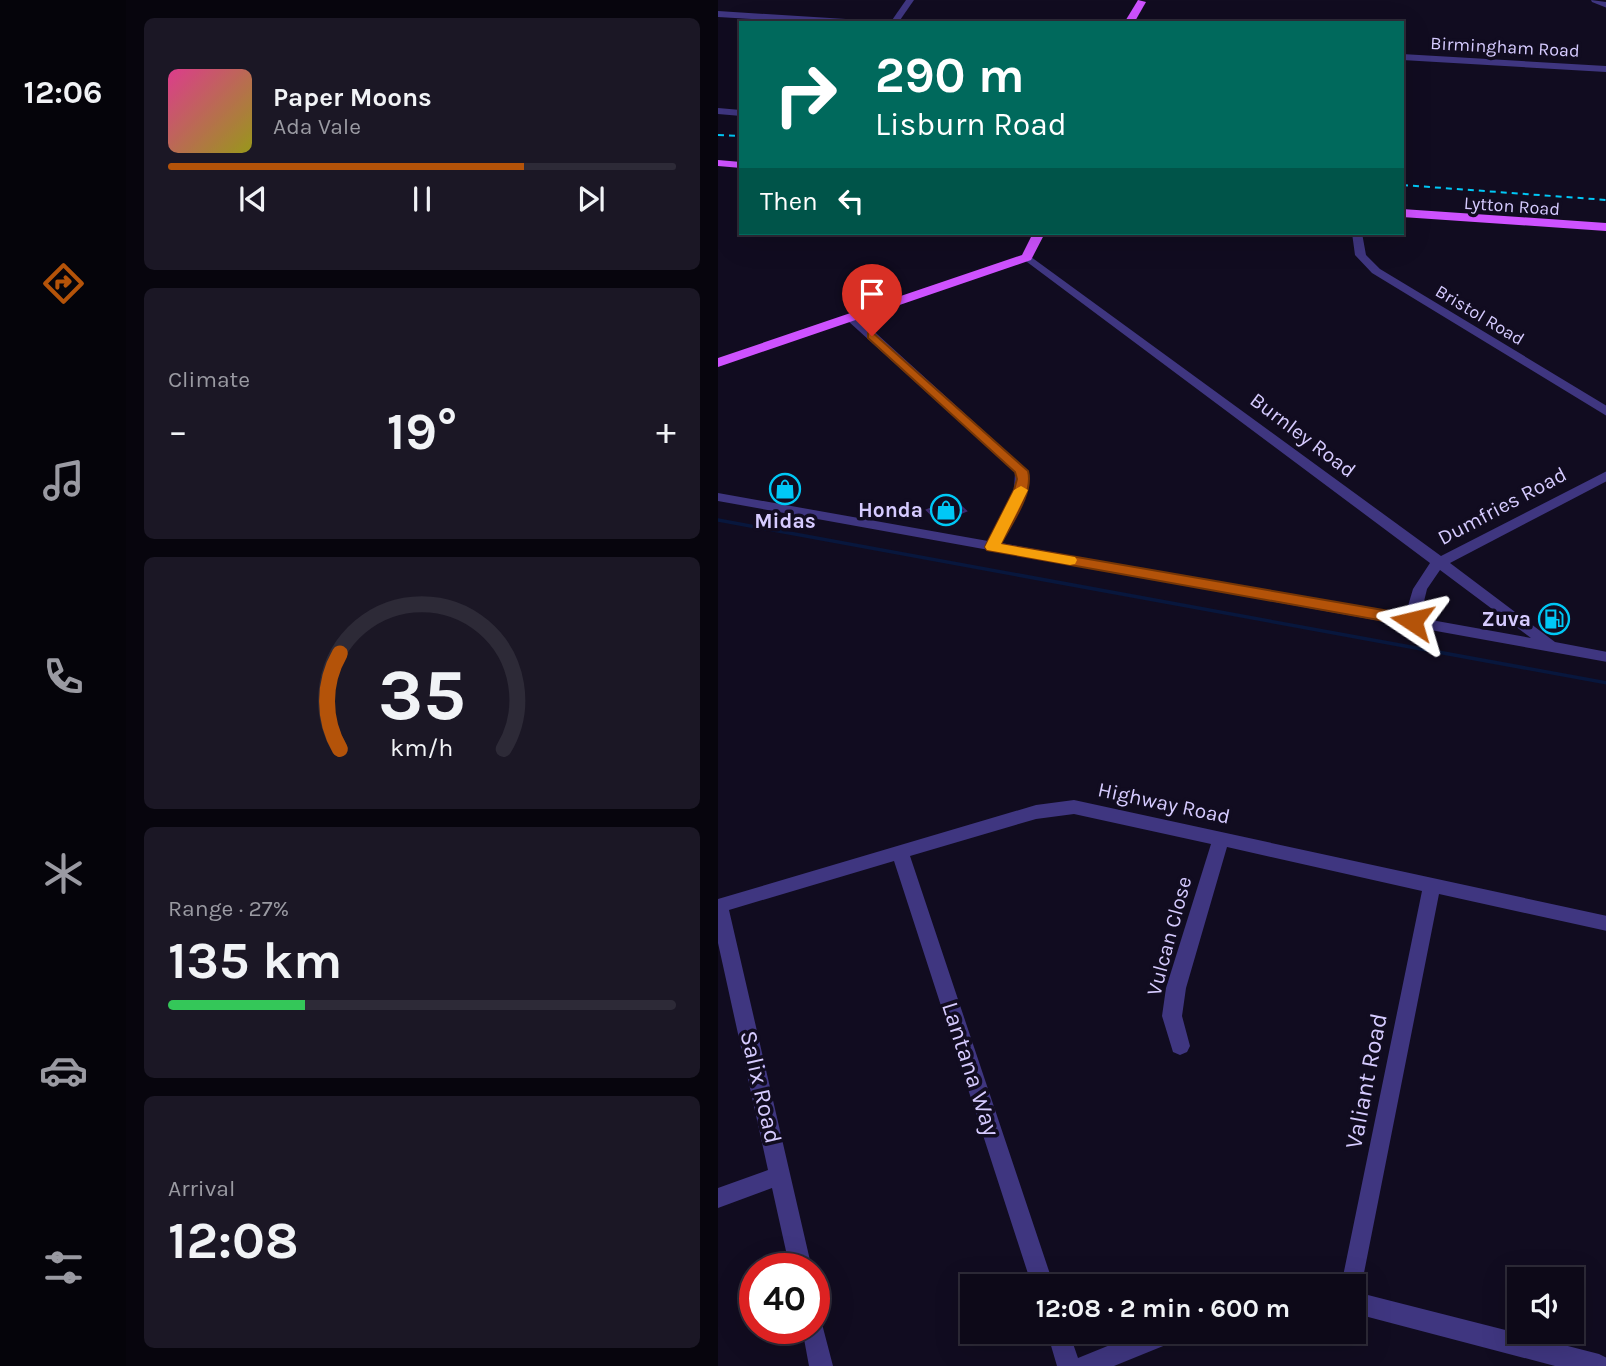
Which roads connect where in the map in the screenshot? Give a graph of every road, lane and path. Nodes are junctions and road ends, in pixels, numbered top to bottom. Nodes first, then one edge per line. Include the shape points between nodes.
1 (910, 0) edge
2 (1595, 0) edge
3 (1138, 1) edge
4 (1606, 6) edge
5 (718, 14) edge
6 (830, 21) edge
7 (895, 21) edge
8 (1130, 21) edge
9 (1404, 57) edge
10 (1606, 69) edge
11 (718, 111) edge
12 (739, 113) edge
13 (718, 163) edge
14 (739, 165) edge
15 (1409, 214) edge
16 (1606, 229) edge
17 (1038, 235) edge
18 (1357, 235) edge
19 (1028, 257) junction
20 (852, 318) junction
21 (718, 363) edge
22 (1606, 412) edge
23 (1606, 475) edge
24 (718, 497) edge
25 (992, 547) junction
26 (1439, 563) junction
27 (1412, 621) junction
28 (1553, 647) junction
29 (1606, 657) edge
30 (1221, 839) junction
31 (900, 852) junction
32 (1432, 885) junction
33 (719, 906) edge
34 (1606, 924) edge
35 (1180, 1046) dead end
36 (781, 1175) junction
37 (718, 1198) edge
38 (798, 1253) edge
39 (1039, 1274) edge
40 (1354, 1274) edge
41 (1366, 1305) edge
42 (816, 1344) edge
43 (1062, 1344) edge
44 (1140, 1344) edge
45 (821, 1366) edge
46 (1069, 1366) edge
47 (1086, 1366) edge
48 (1599, 1366) edge

1 - 7 street
2 - 4 street
3 - 8 main road
5 - 6 street
9 - 10 street, Birmingham Road
11 - 12 street
13 - 14 main road
15 - 16 main road, Lytton Road
17 - 19 main road
18 - 22 street, Bristol Road via 1360,260
19 - 20 main road
19 - 26 street, Burnley Road
20 - 21 main road
20 - 25 street via 1021,471 1021,490
23 - 26 street, Dumfries Road
24 - 25 street
25 - 27 street
26 - 27 street, Dumfries Road via 1420,584
26 - 28 street, Burnley Road
27 - 28 street
28 - 29 street
30 - 31 street, Highway Road via 1058,807
30 - 32 street, Highway Road
30 - 35 street, Vulcan Close via 1176,988 1172,1016
31 - 33 street, Highway Road
31 - 39 street, Lantana Way
32 - 34 street, Highway Road
32 - 40 street, Valiant Road
33 - 36 street, Salix Road
36 - 37 street
36 - 38 street, Salix Road
41 - 48 street
42 - 45 street
43 - 46 street
44 - 47 street

